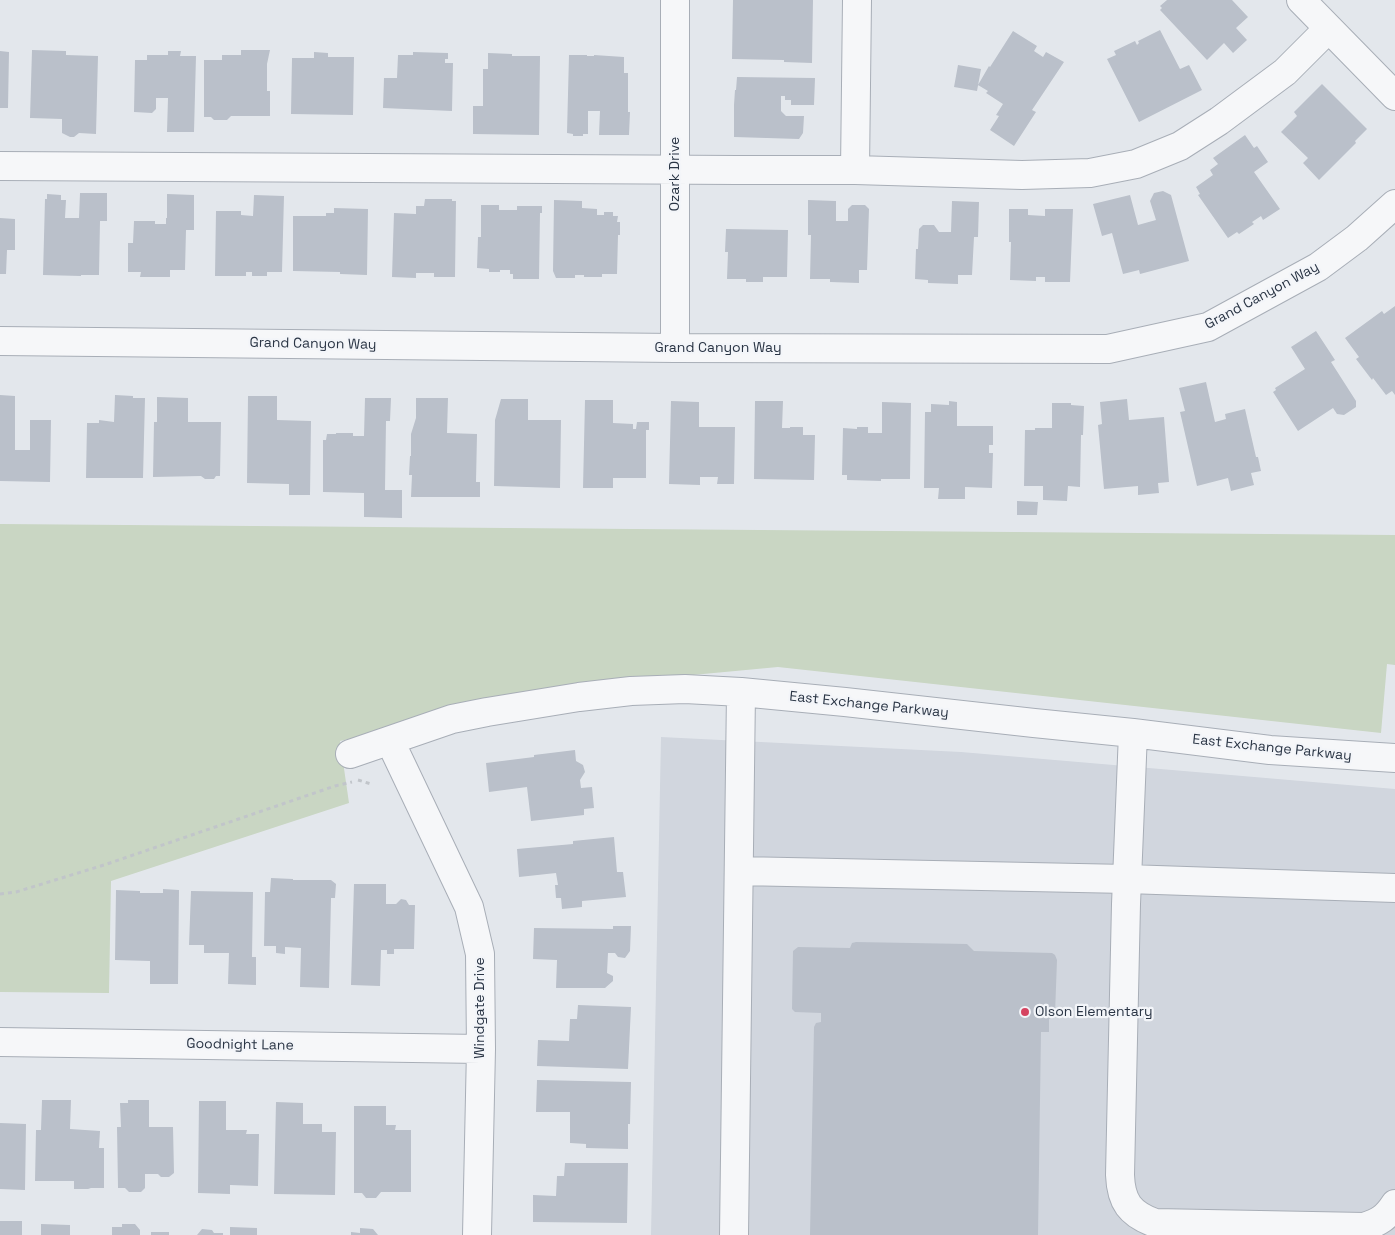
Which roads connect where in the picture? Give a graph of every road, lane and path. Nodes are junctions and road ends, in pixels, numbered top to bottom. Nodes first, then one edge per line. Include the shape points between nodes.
1 (675, 0) edge
2 (857, 0) edge
3 (1301, 0) edge
4 (1328, 29) junction
5 (1395, 96) edge
6 (0, 166) edge
7 (675, 170) junction
8 (855, 170) junction
9 (1395, 204) edge
10 (0, 341) edge
11 (675, 348) junction
12 (741, 692) junction
13 (1133, 733) junction
14 (390, 741) junction
15 (350, 754) dead end
16 (1395, 758) edge
17 (371, 784) dead end
18 (739, 871) junction
19 (1128, 879) junction
20 (1395, 888) edge
21 (0, 894) edge
22 (0, 1042) edge
23 (481, 1049) junction
24 (1395, 1204) edge
25 (477, 1235) edge
26 (734, 1235) edge

1 - 7 street, Ozark Drive
2 - 8 street
3 - 4 street
4 - 5 street
4 - 8 street via 1285,72 1220,121 1180,146 1136,164 1090,173 1022,175
6 - 7 street
7 - 8 street
7 - 11 street, Ozark Drive
9 - 11 street, Grand Canyon Way via 1318,267 1208,327 1108,348
10 - 11 street, Grand Canyon Way
12 - 13 street, East Exchange Parkway
12 - 14 street, East Exchange Parkway via 685,689 579,697 452,720
12 - 18 street
13 - 16 street, East Exchange Parkway via 1270,750
13 - 19 street
14 - 15 street, East Exchange Parkway
14 - 23 street, Windgate Drive via 468,907 480,954
17 - 21 path via 358,780 335,786 104,865
18 - 19 street
18 - 26 street
19 - 20 street
19 - 24 street via 1120,1188 1132,1211 1155,1223 1364,1227 1387,1216
22 - 23 street, Goodnight Lane
23 - 25 street, Windgate Drive

